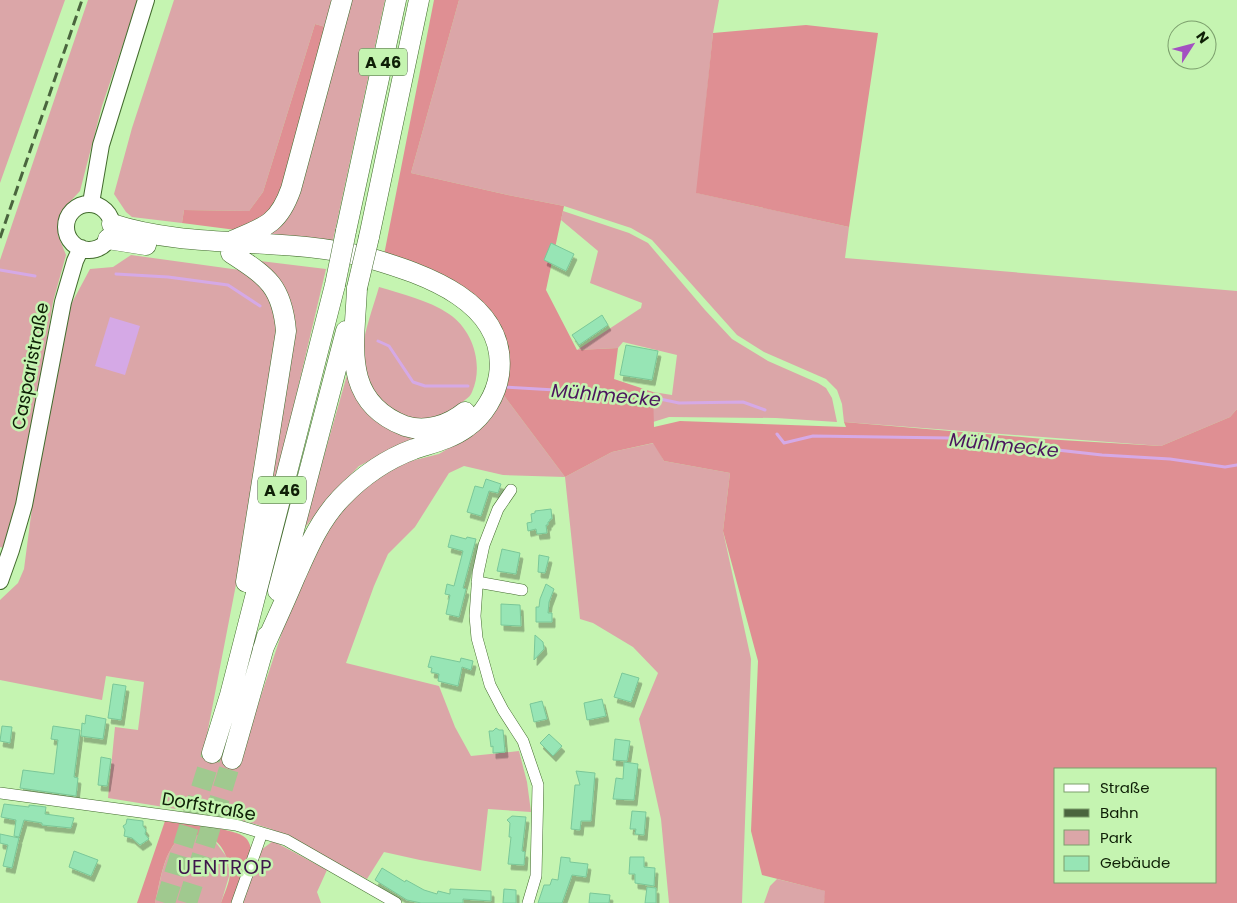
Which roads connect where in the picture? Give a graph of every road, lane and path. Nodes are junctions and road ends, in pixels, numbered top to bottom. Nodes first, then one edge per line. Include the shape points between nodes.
1 (146, 0) edge
2 (342, 0) edge
3 (396, 0) edge
4 (419, 0) edge
5 (92, 203) junction
6 (110, 232) junction
7 (230, 247) junction
8 (82, 248) junction
9 (357, 288) junction
10 (511, 490) dead end
11 (0, 581) edge
12 (477, 582) junction
13 (522, 590) dead end
14 (263, 650) junction
15 (230, 695) junction
16 (212, 753) tunnel mouth
17 (232, 759) tunnel mouth
18 (0, 794) edge
19 (262, 833) junction
20 (236, 903) edge
21 (396, 903) edge
22 (528, 903) edge

1 - 5 main road via 101,145
2 - 7 highway via 284,207 274,221
3 - 15 highway, A 46, bridge via 335,285
4 - 9 highway, A 46, bridge
5 - 6 main road via 106,211
5 - 8 main road via 73,210 67,218 69,237
6 - 7 highway via 178,249
6 - 8 main road via 96,248
7 - 9 highway via 355,268 409,284 452,305 469,318 486,348 484,385 468,409 449,423 422,429 394,422 372,405 359,381 354,361
7 - 14 highway via 304,247 340,252 418,276 465,299 477,309 493,332 500,357 495,391 476,420 449,437 374,470 329,511 307,547
7 - 15 highway via 263,274 277,292 286,331
8 - 11 main road, Casparistraße via 63,302 24,505
9 - 14 highway, A 46
10 - 12 street via 498,510 484,545
12 - 13 street
12 - 22 street via 477,638 490,685 523,742 538,785 536,876
14 - 17 highway, A 46
15 - 16 highway, A 46
18 - 19 street, Dorfstraße via 236,826
19 - 20 street
19 - 21 street, Dorfstraße via 286,840

